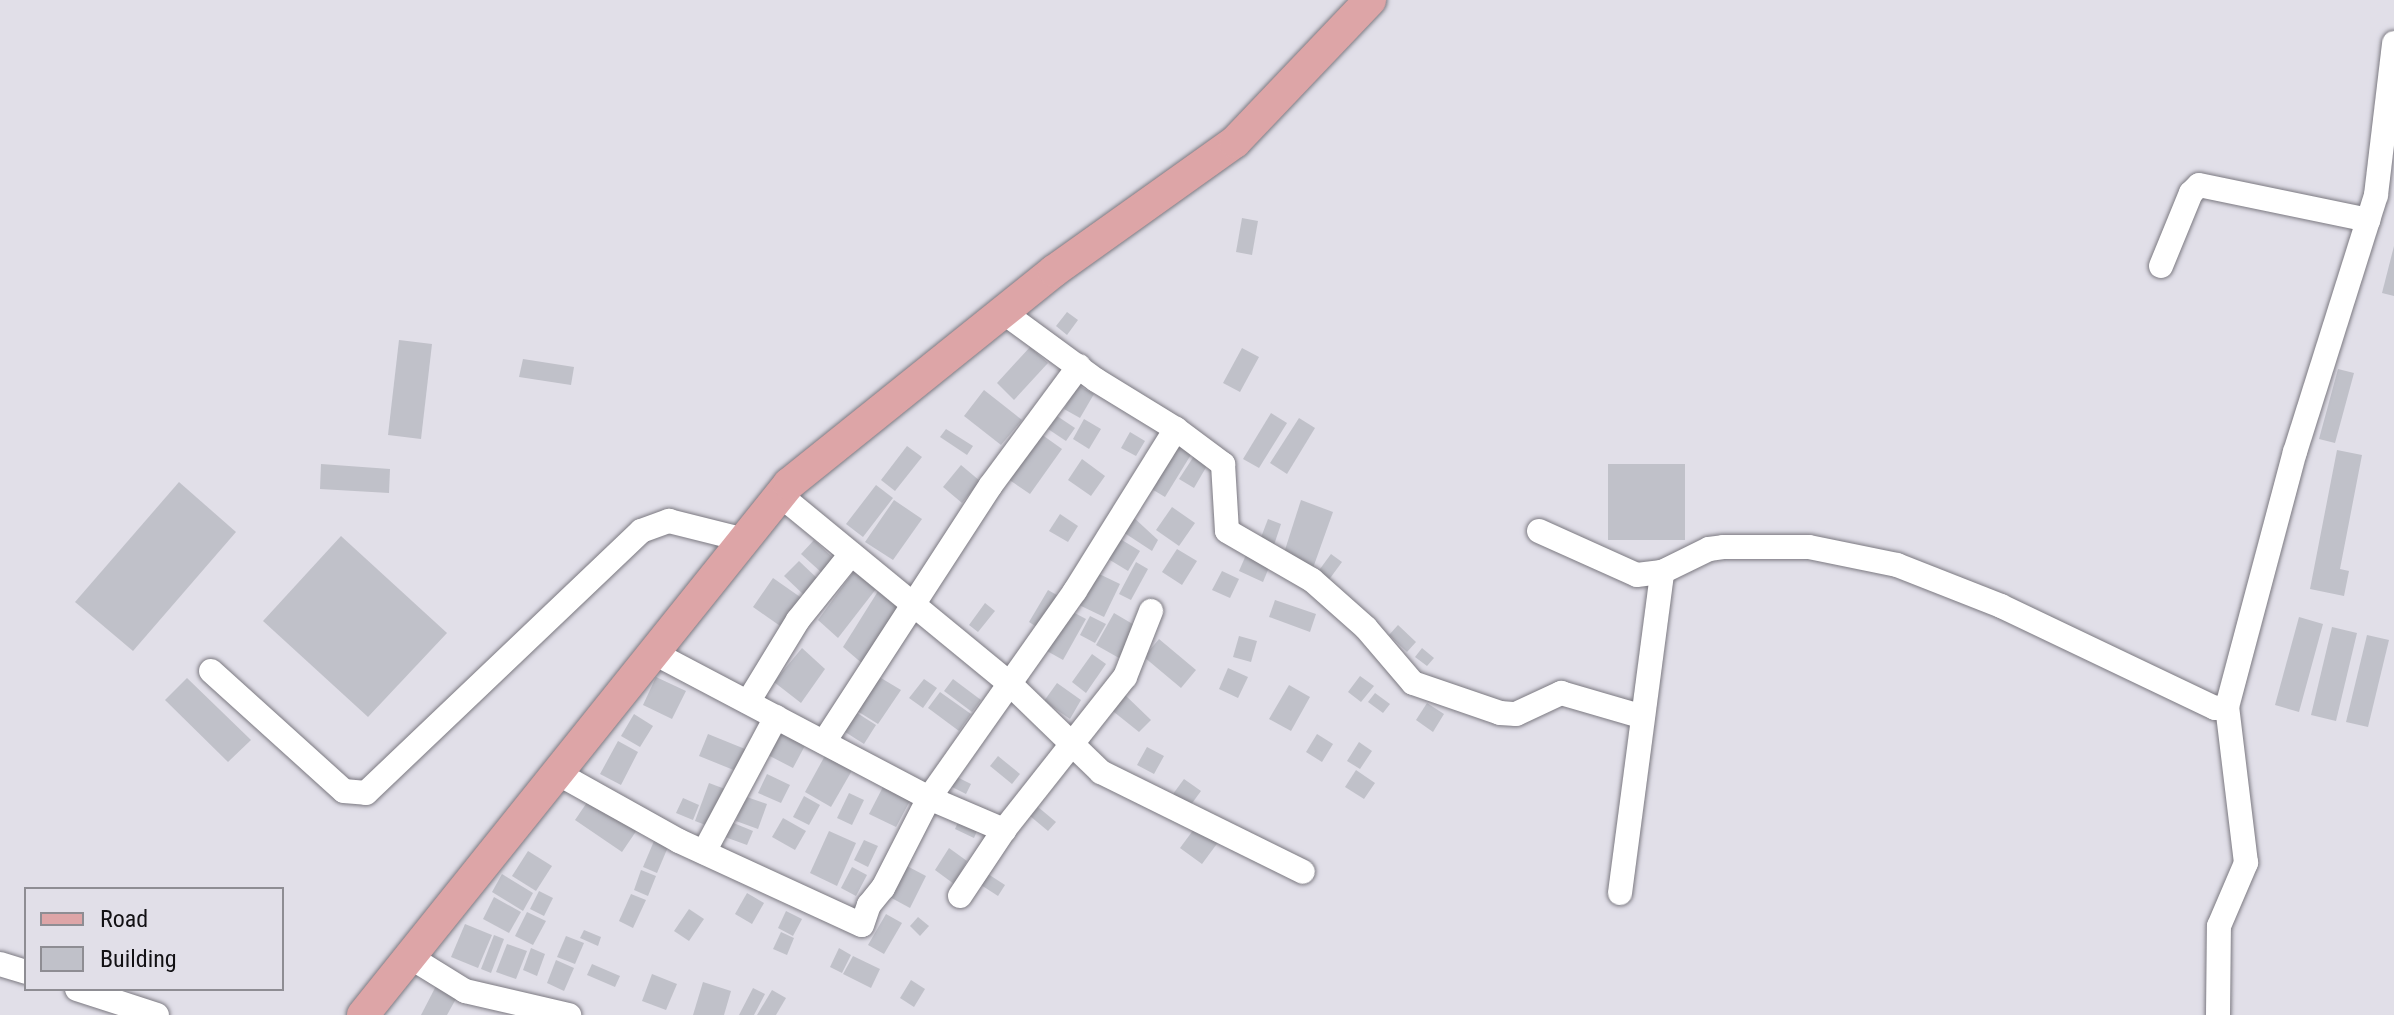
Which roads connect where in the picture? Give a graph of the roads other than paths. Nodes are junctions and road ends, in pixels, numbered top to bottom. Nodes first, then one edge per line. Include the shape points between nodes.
1 (1370, 0) edge
2 (2394, 43) edge
3 (2368, 220) junction
4 (2161, 266) dead end
5 (1003, 312) junction
6 (1079, 366) junction
7 (1176, 429) junction
8 (780, 495) junction
9 (1539, 531) dead end
10 (745, 540) junction
11 (851, 554) junction
12 (1662, 572) junction
13 (915, 606) junction
14 (1151, 611) dead end
15 (656, 654) junction
16 (211, 671) dead end
17 (1009, 683) junction
18 (748, 702) junction
19 (2227, 707) junction
20 (776, 717) junction
21 (1643, 717) junction
22 (824, 742) junction
23 (1070, 743) junction
24 (559, 774) junction
25 (929, 798) junction
26 (1004, 830) junction
27 (704, 852) junction
28 (1303, 872) dead end
29 (1620, 893) dead end
30 (960, 896) dead end
31 (410, 957) junction
32 (0, 964) edge
33 (24, 971) edge
34 (91, 1000) edge
35 (157, 1015) edge
36 (363, 1015) edge
37 (569, 1015) edge
38 (2218, 1015) edge

1 - 5 main road via 1235,142
2 - 3 street via 2378,188
3 - 4 street via 2199,185
3 - 19 street via 2295,452
5 - 6 street
5 - 8 main road
6 - 7 street
6 - 13 street via 991,485
7 - 17 street via 1075,591
7 - 21 street via 1223,464 1227,531 1312,580 1366,628 1413,683 1500,713 1516,714 1561,693
8 - 10 main road
8 - 11 street
9 - 12 street via 1637,575
10 - 15 main road
10 - 16 street via 669,521 641,531 366,793 344,791
11 - 13 street
11 - 18 street via 798,620
12 - 19 street via 1723,547 1809,547 1897,565 2001,606 2215,708
12 - 21 street
13 - 17 street
13 - 22 street
14 - 23 street via 1125,677
15 - 18 street
15 - 24 main road
17 - 23 street
17 - 25 street
18 - 20 street
19 - 38 street via 2246,863 2219,926
20 - 22 street
20 - 27 street
21 - 29 street
22 - 25 street
23 - 26 street
23 - 28 street via 1101,772
24 - 27 street
24 - 31 main road
25 - 26 street
25 - 27 street via 862,925
26 - 30 street
31 - 36 main road
31 - 37 street via 465,991
32 - 33 street
34 - 35 street

